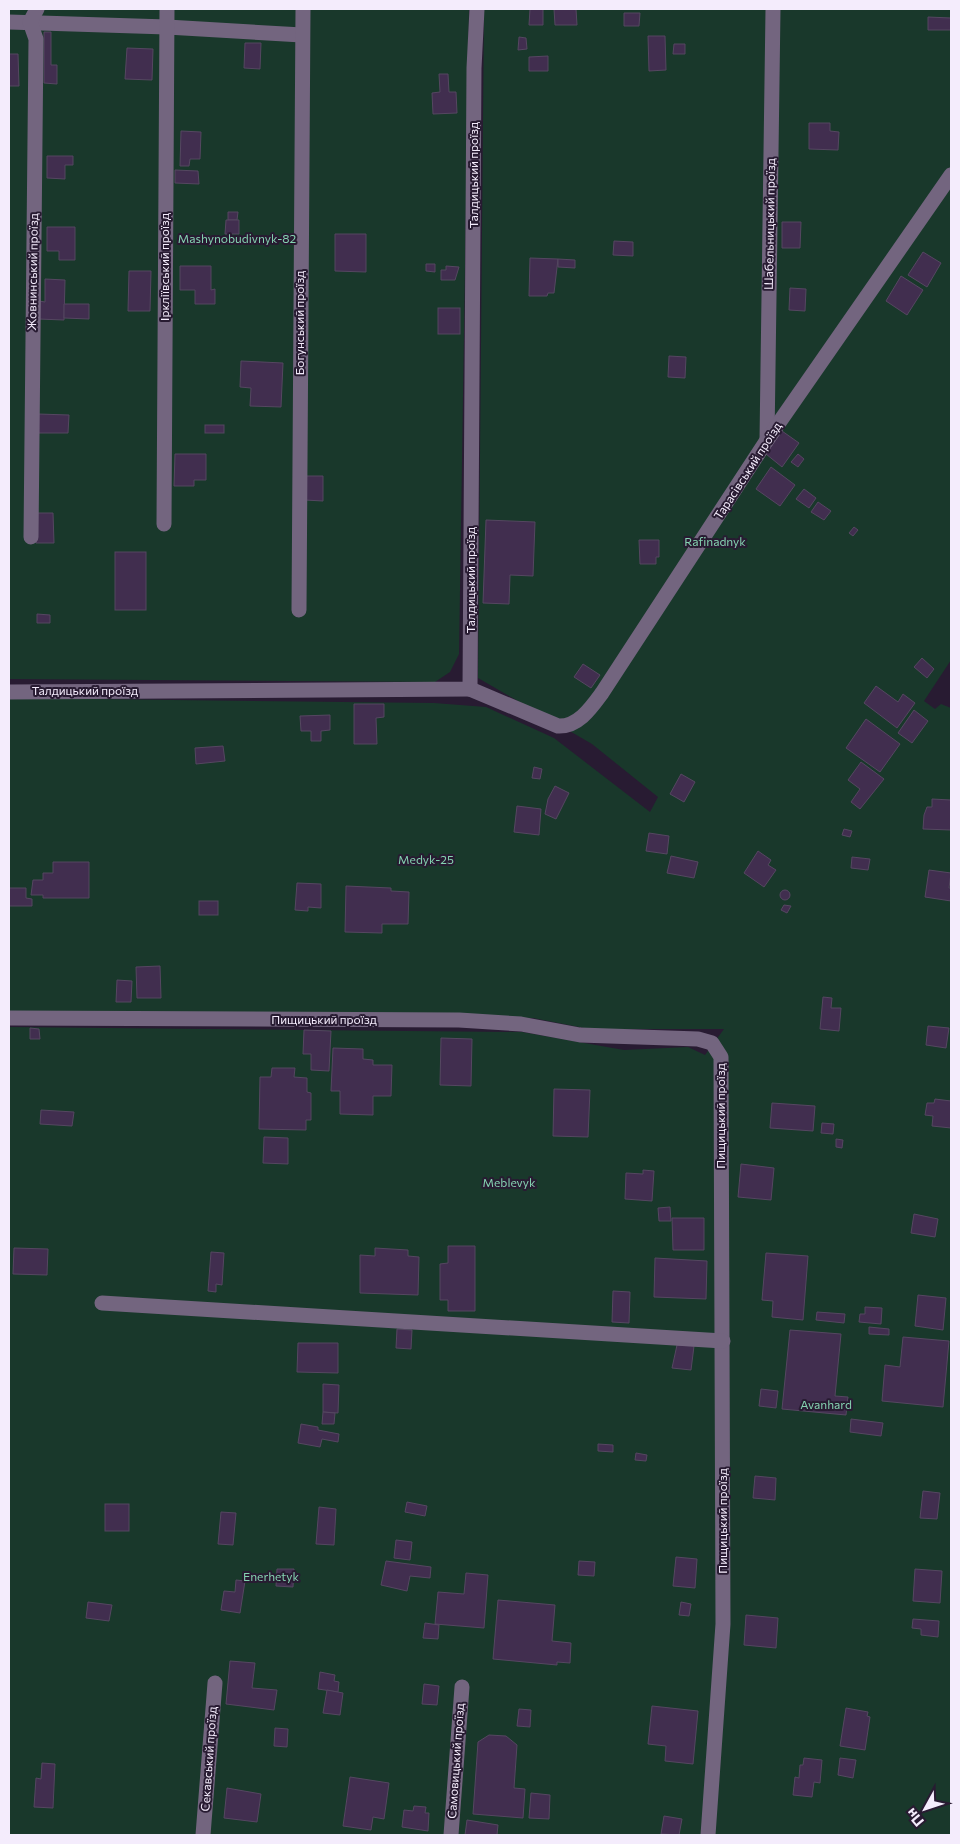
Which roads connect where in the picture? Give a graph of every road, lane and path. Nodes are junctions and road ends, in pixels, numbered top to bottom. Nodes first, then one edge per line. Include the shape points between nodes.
1 (167, 9) edge
2 (303, 9) edge
3 (477, 9) edge
4 (773, 9) edge
5 (34, 16) edge
6 (9, 22) edge
7 (167, 27) junction
8 (302, 35) junction
9 (951, 175) edge
10 (767, 440) junction
11 (164, 524) dead end
12 (30, 537) dead end
13 (299, 610) dead end
14 (470, 689) junction
15 (9, 692) edge
16 (9, 1018) edge
17 (102, 1303) dead end
18 (723, 1341) junction
19 (215, 1683) dead end
20 (462, 1687) dead end
21 (203, 1835) edge
22 (451, 1835) edge
23 (708, 1835) edge

1 - 7 lane, Іркліївський проїзд
2 - 8 lane, Богунський проїзд
3 - 14 lane, Талдицький проїзд
4 - 10 lane, Шабельницький проїзд
5 - 6 lane
5 - 7 lane
5 - 12 lane, Жовнинський проїзд
7 - 8 lane
7 - 11 lane, Іркліївський проїзд
8 - 13 lane, Богунський проїзд
9 - 10 lane, Тарасівський проїзд
10 - 14 lane, Тарасівський проїзд via 584,716 558,726
14 - 15 lane, Талдицький проїзд
16 - 18 lane, Пищицький проїзд via 458,1020 521,1024 580,1035 698,1039 712,1043 721,1057
17 - 18 lane
18 - 23 lane, Пищицький проїзд via 724,1624
19 - 21 lane, Секавський проїзд
20 - 22 lane, Самовицький проїзд

